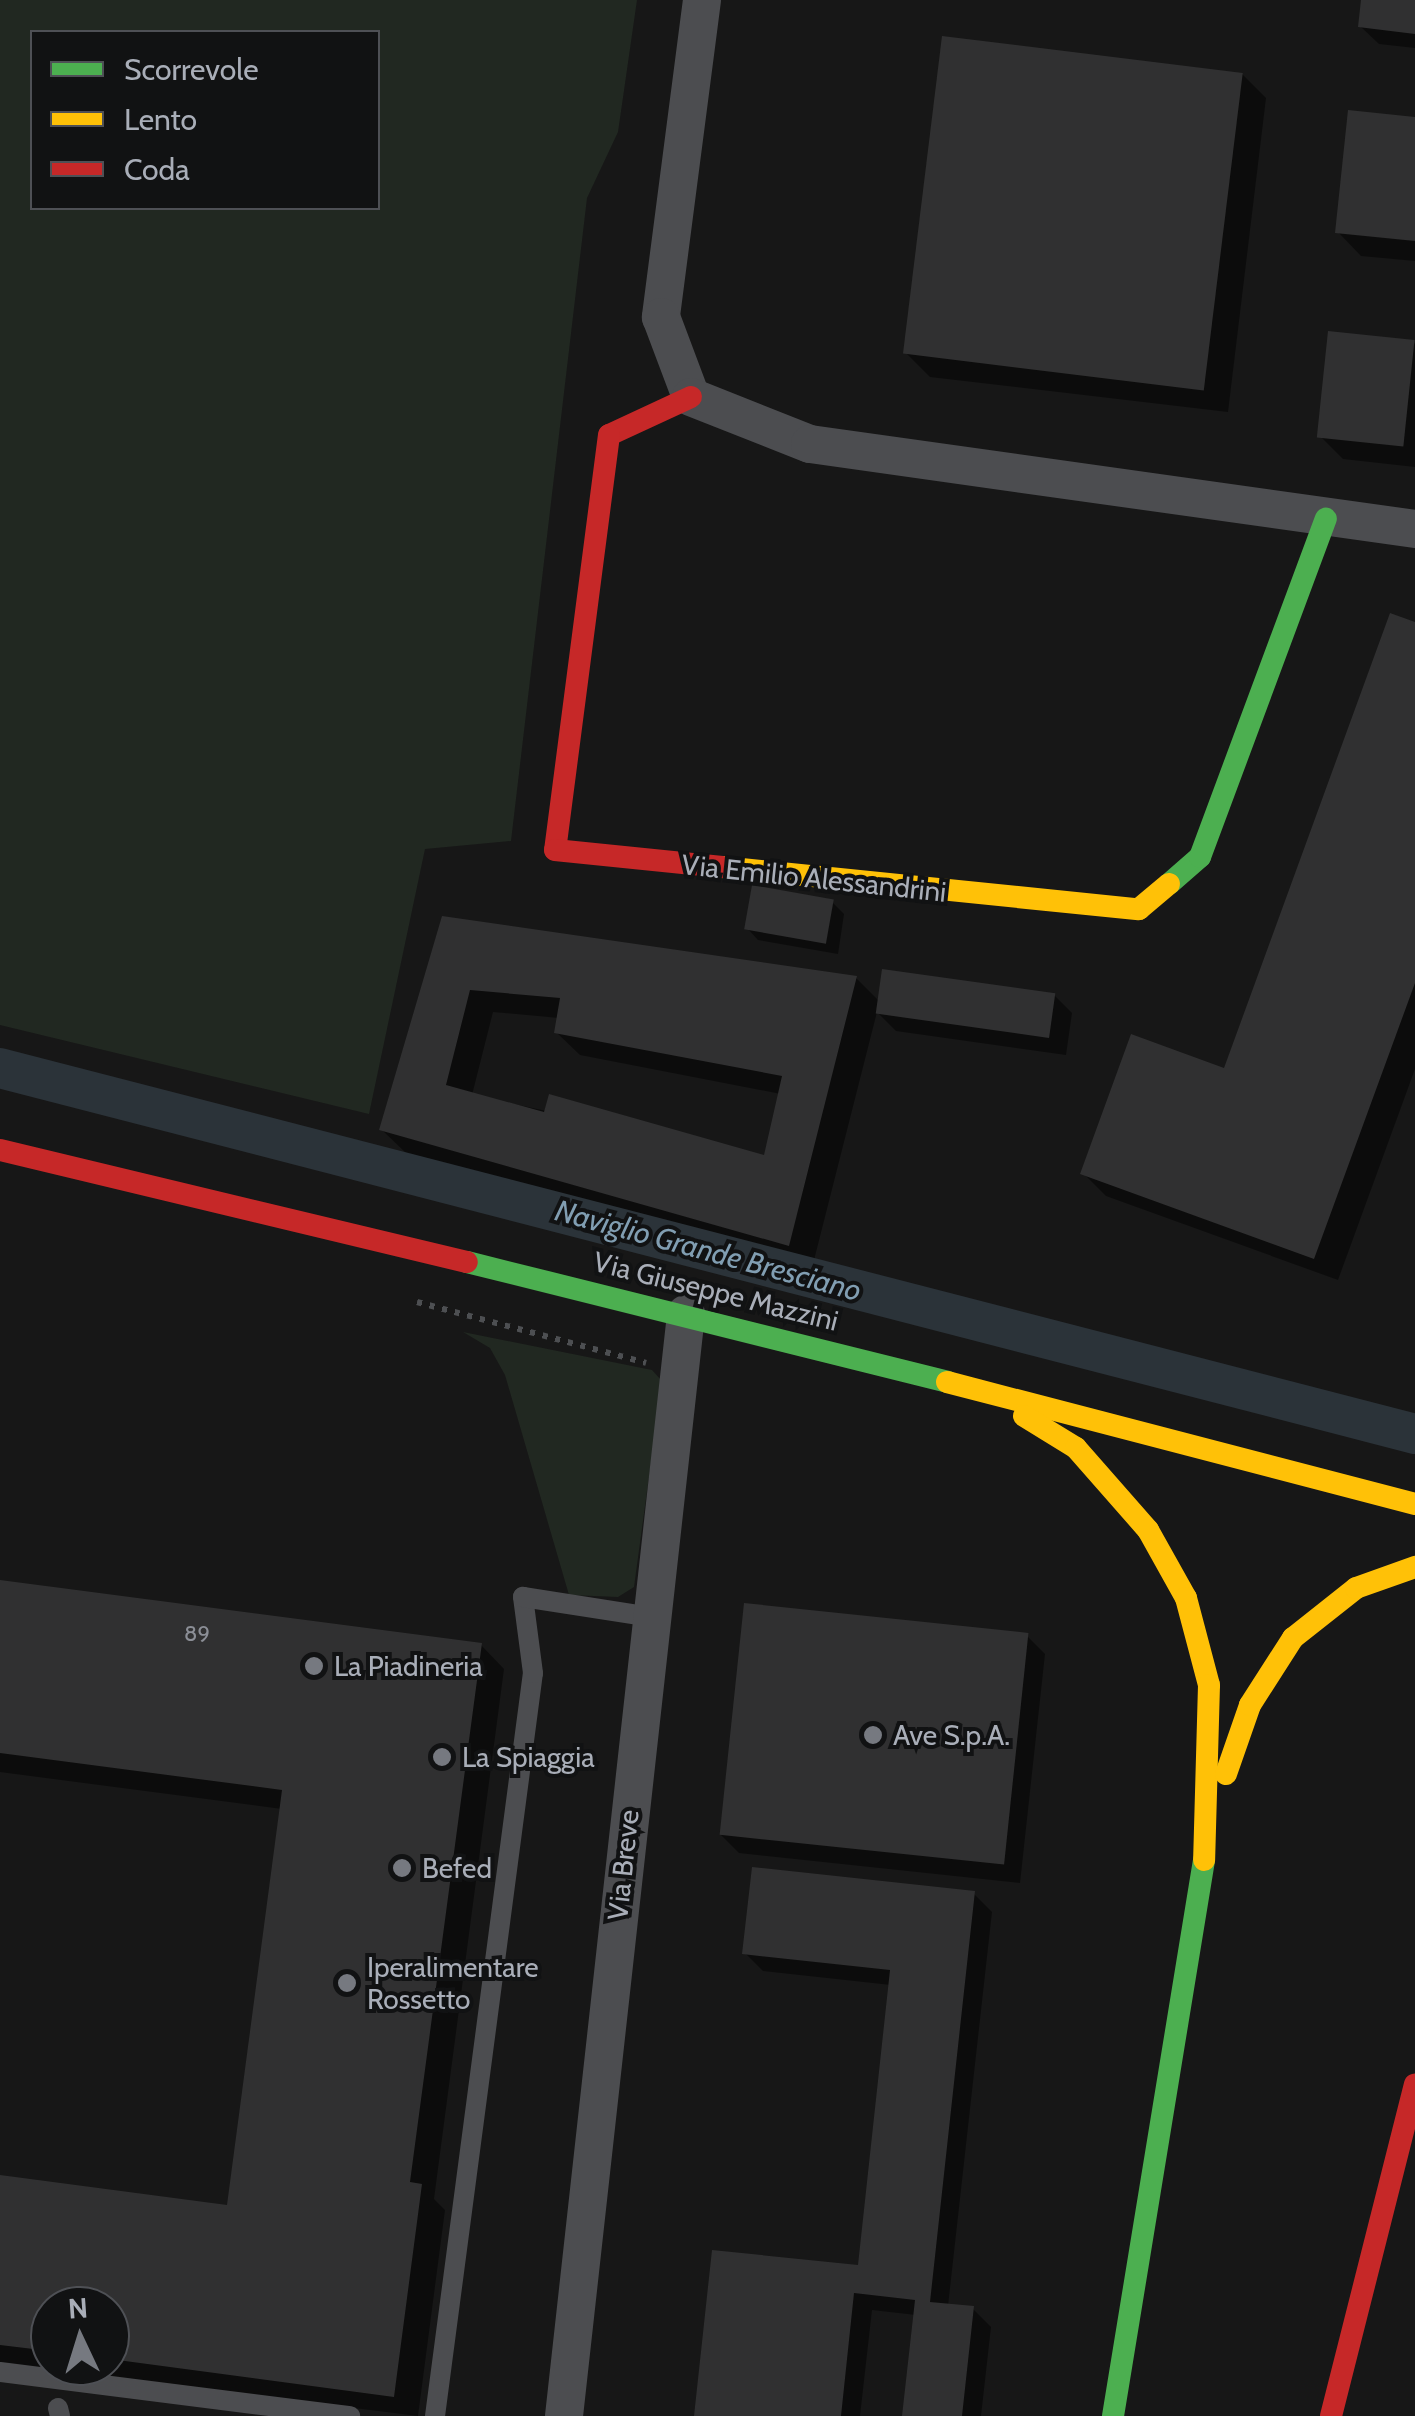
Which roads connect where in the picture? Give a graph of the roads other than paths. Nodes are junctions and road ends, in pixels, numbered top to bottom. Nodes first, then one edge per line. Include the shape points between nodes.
1 (702, 0) edge
2 (690, 397) junction
3 (1326, 518) junction
4 (1415, 529) edge
5 (0, 1150) edge
6 (686, 1314) junction
7 (983, 1390) junction
8 (1415, 1504) edge
9 (1415, 1567) edge
10 (650, 1617) junction
11 (1212, 1810) junction
12 (1415, 2084) edge
13 (1123, 2336) junction
14 (0, 2372) edge
15 (1338, 2390) junction
16 (1141, 2394) dead end
17 (1116, 2409) edge
18 (350, 2416) edge
19 (435, 2416) edge
20 (564, 2416) edge
21 (1310, 2416) edge
22 (1331, 2416) edge

1 - 2 street via 661,317
2 - 3 street via 810,444
2 - 3 street, Via Emilio Alessandrini via 609,435 554,850 1140,909 1190,868 1208,840
3 - 4 street
5 - 6 street, Via Giuseppe Mazzini
6 - 7 street, Via Giuseppe Mazzini
6 - 10 street, Via Breve
7 - 8 street, Via Giuseppe Mazzini
7 - 11 street via 1076,1448 1148,1530 1176,1577 1209,1686
9 - 11 street via 1356,1588 1293,1638 1250,1706
10 - 19 lane via 523,1597 533,1673
10 - 20 street, Via Breve
11 - 13 street
12 - 15 street
13 - 16 street
13 - 17 street
14 - 18 lane
15 - 21 street
15 - 22 street

